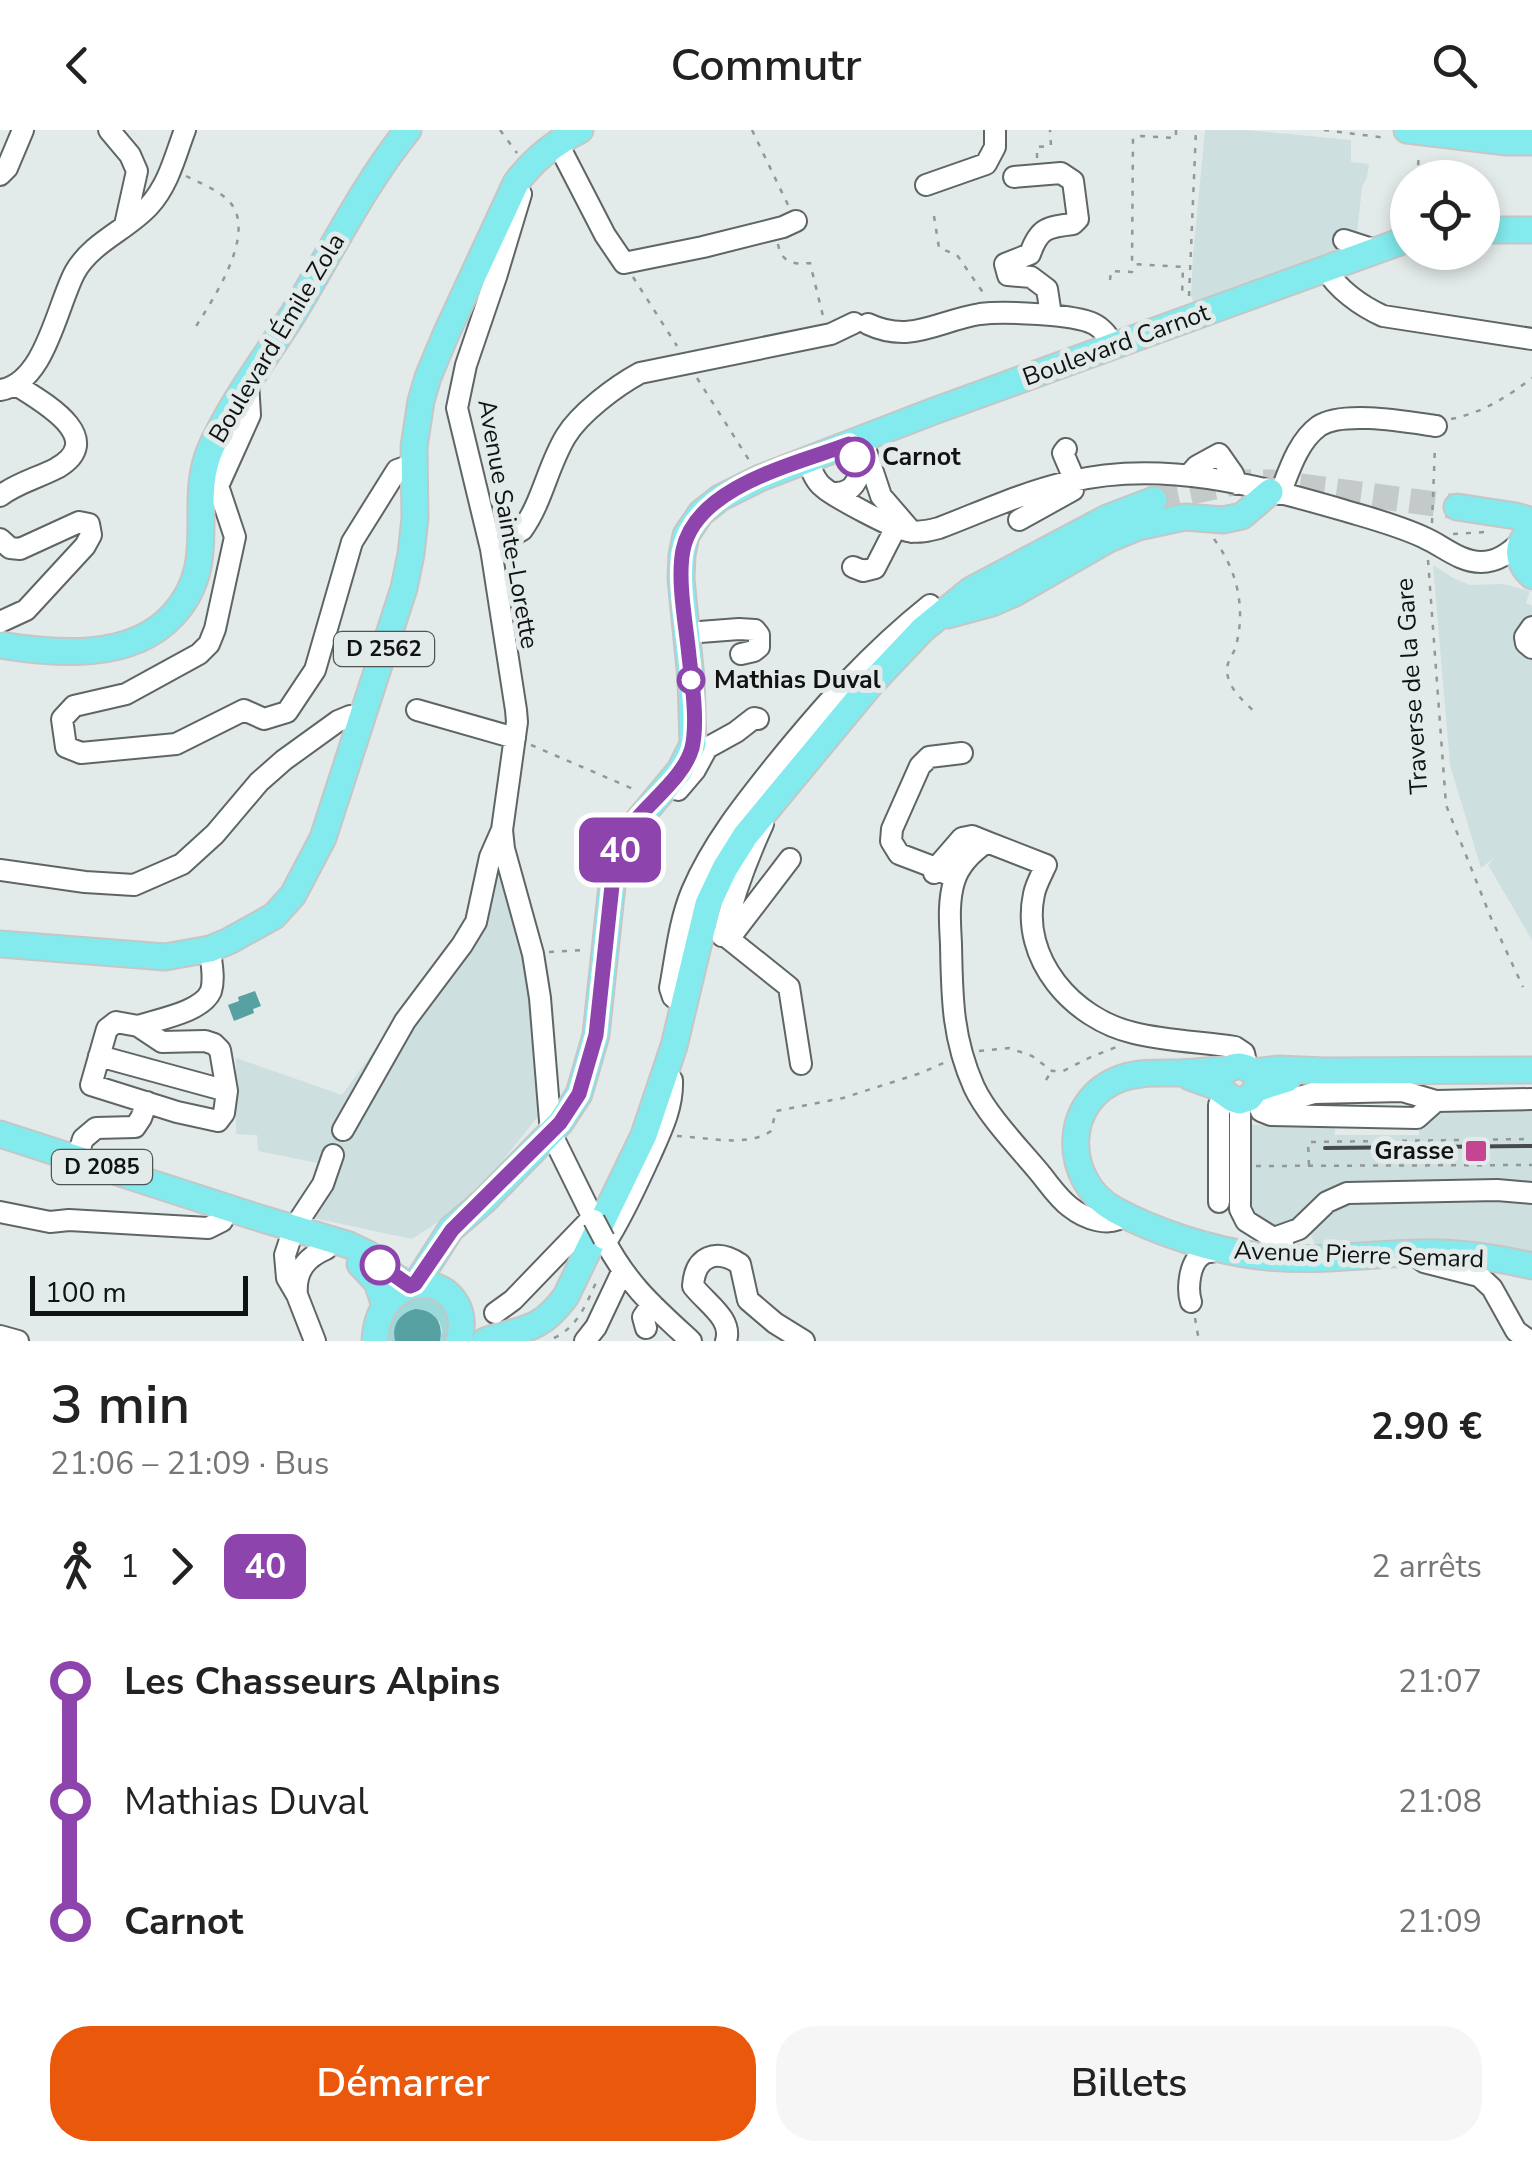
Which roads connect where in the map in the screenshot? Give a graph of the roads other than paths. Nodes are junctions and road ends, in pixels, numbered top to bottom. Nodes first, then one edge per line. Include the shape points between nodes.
1 (23, 130) edge
2 (109, 130) edge
3 (185, 130) edge
4 (408, 130) edge
5 (580, 130) edge
6 (995, 130) edge
7 (1416, 136) edge
8 (557, 142) junction
9 (1532, 142) edge
10 (527, 168) junction
11 (0, 176) edge
12 (1014, 177) dead end
13 (926, 185) dead end
14 (796, 221) road end
15 (124, 225) junction
16 (1500, 230) edge
17 (1532, 230) edge
18 (1390, 245) edge
19 (1338, 256) junction
20 (1051, 315) junction
21 (1532, 340) edge
22 (1115, 347) junction
23 (248, 382) junction
24 (8, 388) edge
25 (1436, 426) road end
26 (856, 442) junction
27 (1066, 449) dead end
28 (816, 457) junction
29 (414, 464) junction
30 (866, 480) junction
31 (1073, 481) junction
32 (832, 493) junction
33 (1275, 493) junction
34 (0, 496) edge
35 (1154, 500) tunnel mouth
36 (1457, 507) tunnel mouth
37 (1019, 520) dead end
38 (895, 527) junction
39 (1528, 531) edge
40 (487, 532) junction
41 (0, 539) edge
42 (1434, 542) junction
43 (1056, 546) junction
44 (853, 566) dead end
45 (1531, 575) edge
46 (982, 606) junction
47 (934, 611) junction
48 (0, 622) edge
49 (1532, 626) edge
50 (687, 633) junction
51 (0, 645) edge
52 (1532, 648) edge
53 (741, 654) dead end
54 (417, 710) dead end
55 (362, 718) junction
56 (758, 719) dead end
57 (514, 738) junction
58 (962, 754) dead end
59 (654, 792) junction
60 (774, 800) junction
61 (502, 830) junction
62 (790, 859) dead end
63 (0, 870) edge
64 (942, 873) junction
65 (724, 935) junction
66 (0, 944) edge
67 (696, 944) junction
68 (210, 949) junction
69 (683, 1003) junction
70 (138, 1026) junction
71 (99, 1056) junction
72 (802, 1064) dead end
73 (1532, 1070) edge
74 (666, 1072) junction
75 (1241, 1085) junction
76 (228, 1091) junction
77 (1318, 1093) junction
78 (1532, 1099) edge
79 (147, 1102) junction
80 (344, 1130) dead end
81 (550, 1133) junction
82 (0, 1134) edge
83 (333, 1155) dead end
84 (77, 1158) junction
85 (1532, 1192) edge
86 (1219, 1202) dead end
87 (0, 1212) edge
88 (241, 1212) junction
89 (1126, 1215) junction
90 (581, 1224) junction
91 (293, 1232) junction
92 (605, 1240) junction
93 (444, 1242) junction
94 (1282, 1248) junction
95 (326, 1249) junction
96 (1220, 1250) junction
97 (1414, 1254) junction
98 (1532, 1266) edge
99 (622, 1272) junction
100 (413, 1285) junction
101 (298, 1295) junction
102 (1190, 1302) road end
103 (652, 1304) junction
104 (385, 1306) junction
105 (456, 1317) edge
106 (646, 1328) dead end
107 (495, 1330) edge
108 (0, 1336) edge
109 (374, 1340) edge
110 (18, 1341) edge
111 (315, 1341) edge
112 (584, 1341) edge
113 (691, 1341) edge
114 (726, 1341) edge
115 (804, 1341) edge
116 (1530, 1341) edge

1 - 11 street
2 - 15 street via 136,171
3 - 15 street via 161,192
4 - 23 main road, Boulevard Émile Zola
5 - 8 main road, D 2562
6 - 13 street via 986,164
7 - 9 main road
8 - 10 main road, D 2562
8 - 14 street via 624,263
10 - 29 main road, D 2562 via 508,196 428,377
10 - 40 street, Avenue Sainte-Lorette via 457,408
12 - 20 street via 1061,173 1073,181 1074,224 1050,227 1036,237 1030,254 1005,264 1008,274 1047,288
15 - 24 street via 82,262 48,341 28,373
16 - 17 main road
18 - 19 main road, Boulevard Carnot
19 - 21 street via 1331,278 1383,316
19 - 22 main road, Boulevard Carnot
20 - 22 street via 1093,323
20 - 40 street via 994,314 904,333 861,324 640,373 565,437 522,530
22 - 26 main road, Boulevard Carnot
23 - 29 street via 250,415 218,486 235,537 209,644 126,694 74,706 62,718 66,747 80,753 176,744 244,710 264,719 288,712 315,670 352,542 396,470
23 - 51 main road, Boulevard Émile Zola via 209,452 196,578 171,618 104,649
24 - 34 street via 64,418 75,446 58,468
25 - 33 street via 1332,421 1306,442
26 - 28 main road, Boulevard Carnot
26 - 30 street
27 - 31 street
28 - 32 street via 819,483
28 - 50 main road, Boulevard Carnot via 729,493 692,524 682,554
29 - 55 main road, D 2562 via 411,554
30 - 32 street
30 - 38 street
30 - 38 street via 871,507
31 - 33 street via 1188,464
31 - 37 street via 1073,490
31 - 38 street via 924,532
32 - 38 street
33 - 42 street
33 - 46 main road via 1242,516 1138,526
35 - 43 main road
36 - 39 main road via 1516,516
38 - 44 street via 874,568
39 - 42 street via 1500,558 1477,562
39 - 45 main road via 1518,550
40 - 57 street, Avenue Sainte-Lorette via 516,710
41 - 48 street via 20,549 79,522 89,524 91,535 26,610
42 - 45 street via 1463,569
43 - 46 main road via 986,592
43 - 47 main road
46 - 47 main road
47 - 60 main road
47 - 69 street via 859,668 724,831 682,919 670,988
49 - 52 street via 1526,637
50 - 53 street via 755,630 759,647
50 - 59 main road, Boulevard Carnot via 693,744
54 - 57 street
55 - 63 street via 338,722 284,760 182,864 134,886
55 - 68 main road, D 2562 via 322,838 293,895 256,928
56 - 59 street via 706,748 678,790
57 - 61 street, Avenue Sainte-Lorette
58 - 64 street via 929,757 920,766 892,829 899,854
59 - 81 main road, Boulevard Carnot via 618,854 590,1064 579,1094
60 - 65 street via 743,867
60 - 67 main road via 725,868
61 - 80 street via 476,922 405,1021
61 - 81 street, Avenue Sainte-Lorette via 540,998
62 - 65 street
64 - 75 street via 987,842 1046,865 1034,892 1034,930 1051,978 1070,1000 1134,1033 1235,1047 1246,1058
64 - 89 street via 951,896 954,1022 976,1091 1071,1209 1105,1223
65 - 67 street
65 - 72 street via 789,987
66 - 68 main road, D 2562 via 165,957
67 - 69 main road
68 - 70 street via 212,979 203,1002
69 - 74 main road
70 - 71 street via 116,1022
70 - 76 street via 162,1042 214,1044
71 - 76 street
71 - 79 street via 91,1085
73 - 77 main road, Avenue Pierre Semard
74 - 92 street via 672,1094 660,1135
74 - 107 main road via 644,1135 566,1296 525,1331
75 - 77 main road, Avenue Pierre Semard via 1279,1068
75 - 77 street via 1267,1114
75 - 86 street via 1219,1105
75 - 89 main road, Avenue Pierre Semard via 1140,1073 1093,1098 1074,1146 1080,1170 1099,1198
75 - 94 street via 1240,1208 1246,1222
76 - 79 street via 218,1121
77 - 78 street via 1417,1118 1436,1101
79 - 84 street via 134,1127 96,1128
81 - 90 street
81 - 93 main road, Boulevard Carnot
82 - 84 main road, D 2085
83 - 91 street
84 - 88 main road, D 2085
85 - 94 street via 1347,1193 1327,1202
87 - 88 street via 50,1222 208,1228
88 - 91 main road, D 2085
89 - 96 main road, Avenue Pierre Semard
90 - 92 street, bridge
90 - 107 street
91 - 95 main road, D 2085
91 - 100 main road, D 2085 via 360,1249
91 - 101 street via 285,1266
92 - 99 street
93 - 100 main road, Boulevard Carnot
93 - 105 main road
94 - 96 main road, Avenue Pierre Semard via 1260,1256
94 - 97 main road, Avenue Pierre Semard
95 - 101 street via 302,1266
95 - 104 main road, D 2085 via 371,1274
96 - 102 street via 1197,1260
97 - 98 main road, Avenue Pierre Semard
97 - 116 street via 1479,1276
99 - 103 street
99 - 112 street
100 - 104 main road, Boulevard Carnot
100 - 105 main road via 430,1285
101 - 111 street
103 - 106 street via 643,1317
103 - 113 street
104 - 109 main road
105 - 107 main road
108 - 110 street
114 - 115 street via 726,1320 693,1286 694,1272 716,1256 740,1264 748,1300

